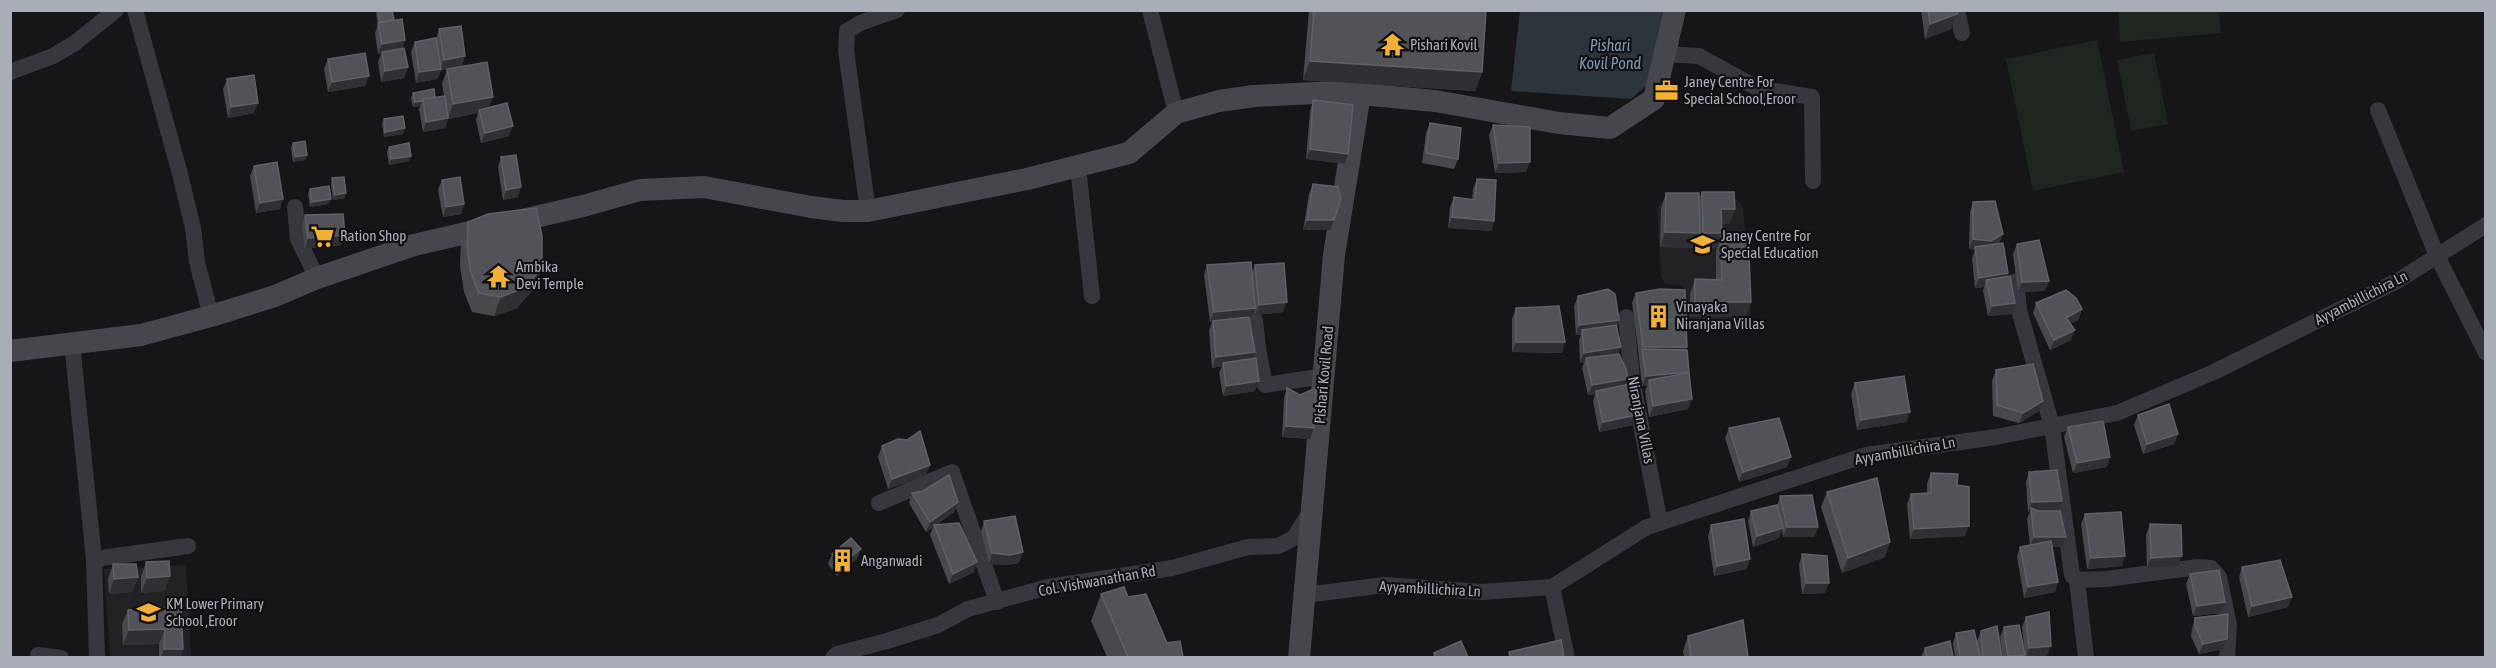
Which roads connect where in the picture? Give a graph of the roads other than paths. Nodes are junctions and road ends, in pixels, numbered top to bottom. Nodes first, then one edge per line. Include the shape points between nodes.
1 (116, 10) edge
2 (135, 10) edge
3 (1150, 10) edge
4 (1675, 10) edge
5 (1958, 10) edge
6 (891, 11) edge
7 (1962, 33) dead end
8 (1665, 54) junction
9 (10, 72) edge
10 (1360, 94) junction
11 (2378, 110) dead end
12 (1176, 114) junction
13 (1078, 167) junction
14 (1813, 181) dead end
15 (295, 207) dead end
16 (868, 211) junction
17 (2486, 225) edge
18 (2437, 256) junction
19 (317, 278) junction
20 (2016, 281) dead end
21 (1092, 296) dead end
22 (211, 316) junction
23 (1626, 316) dead end
24 (1256, 320) dead end
25 (72, 343) junction
26 (10, 351) edge
27 (2486, 353) edge
28 (1324, 376) junction
29 (2052, 426) junction
30 (879, 503) dead end
31 (1313, 506) junction
32 (1660, 523) junction
33 (188, 546) dead end
34 (94, 559) junction
35 (2077, 580) junction
36 (1552, 587) junction
37 (1305, 595) junction
38 (997, 602) junction
39 (867, 652) edge
40 (38, 657) edge
41 (61, 657) edge
42 (97, 657) edge
43 (833, 657) edge
44 (1299, 657) edge
45 (1567, 657) edge
46 (2086, 657) edge
47 (2227, 657) edge

1 - 9 street via 53,56
2 - 22 street via 180,174
3 - 12 street
4 - 8 street
5 - 7 street
6 - 16 street via 848,31 846,50
8 - 10 street via 1653,99 1610,128 1559,123 1435,100
8 - 14 street via 1699,56 1757,88 1812,97
10 - 12 street via 1254,96
10 - 28 street, Pishari Kovil Road via 1334,255
11 - 18 street
12 - 13 street via 1129,153
13 - 16 street
13 - 21 street
15 - 19 street via 298,239
16 - 19 street via 811,207 704,187 640,190 414,245
17 - 18 street, Ayyambillichira Ln
18 - 27 street
18 - 29 street, Ayyambillichira Ln via 2399,280 2214,372 2117,413
19 - 22 street
20 - 29 street via 2019,310
22 - 25 street via 141,335
23 - 32 street, Niranjana Villas via 1632,379
24 - 28 street via 1265,385
25 - 26 street
25 - 34 street
28 - 31 street, Pishari Kovil Road
29 - 32 street, Ayyambillichira Ln via 1866,455
29 - 35 street via 2072,575
30 - 38 street via 951,472
31 - 37 street, Pishari Kovil Road
31 - 38 street, Col. Vishwanathan Rd via 1294,538 1278,546 1248,548 1172,568 1068,583
32 - 36 street, Ayyambillichira Ln via 1647,527
33 - 34 street
34 - 42 street
35 - 46 street
35 - 47 street via 2211,568 2219,577 2229,625
36 - 37 street, Ayyambillichira Ln via 1482,592 1384,585
36 - 45 street
37 - 44 street, Pishari Kovil Road
38 - 39 street, Col. Vishwanathan Rd via 969,609
39 - 43 street, Col. Vishwanathan Rd
40 - 41 street

